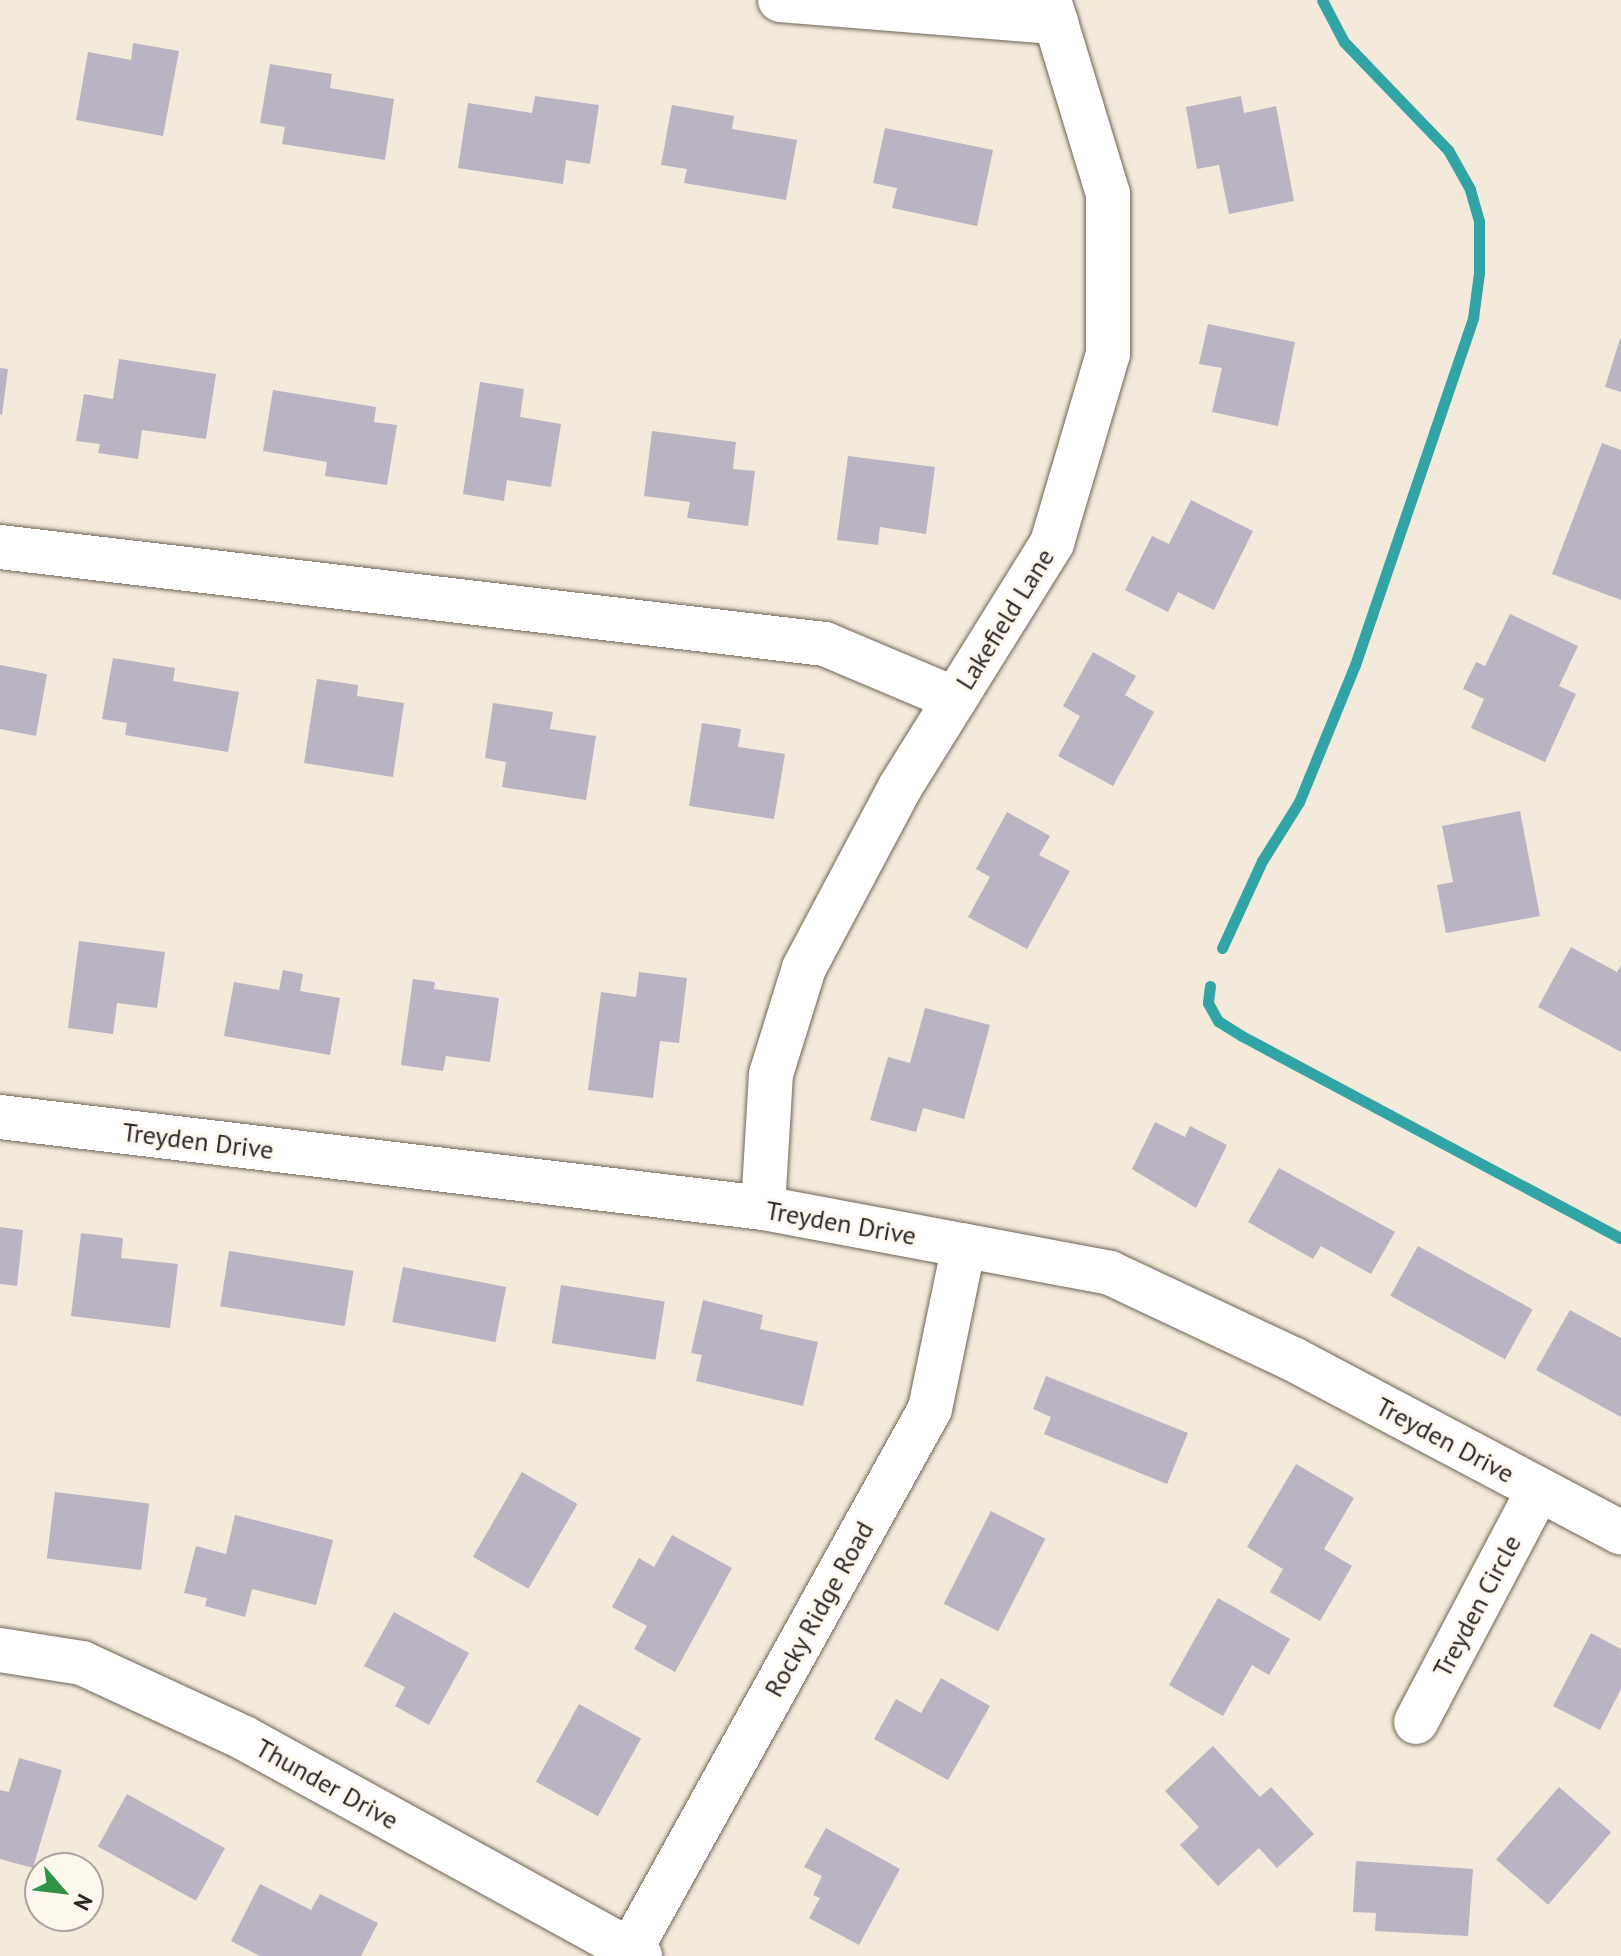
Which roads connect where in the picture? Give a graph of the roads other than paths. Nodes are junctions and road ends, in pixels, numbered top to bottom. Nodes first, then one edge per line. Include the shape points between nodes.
1 (780, 0) edge
2 (1053, 11) edge
3 (0, 547) edge
4 (955, 699) junction
5 (0, 1117) edge
6 (763, 1208) junction
7 (964, 1245) junction
8 (1539, 1489) junction
9 (1621, 1533) edge
10 (0, 1650) edge
11 (1416, 1722) dead end
12 (632, 1954) edge

1 - 2 street
2 - 4 street, Lakefield Lane via 1108,194 1108,354 1052,543
3 - 4 street via 825,644
4 - 6 street, Lakefield Lane via 899,789 804,968 771,1074
5 - 6 street, Treyden Drive
6 - 7 street, Treyden Drive
7 - 8 street, Treyden Drive via 1110,1273 1293,1359
7 - 12 street, Rocky Ridge Road via 930,1409
8 - 9 street, Treyden Drive
8 - 11 street, Treyden Circle
10 - 12 street, Thunder Drive via 82,1663 230,1731

